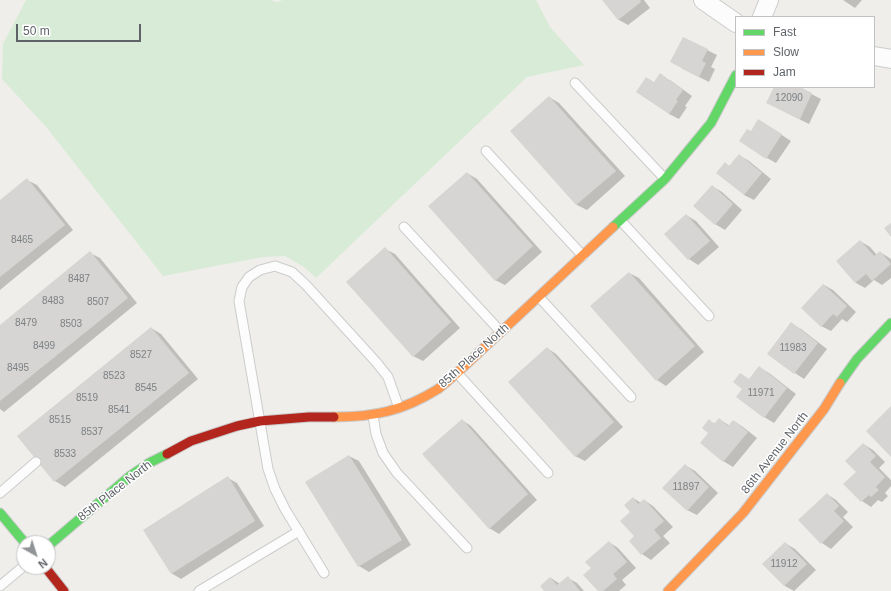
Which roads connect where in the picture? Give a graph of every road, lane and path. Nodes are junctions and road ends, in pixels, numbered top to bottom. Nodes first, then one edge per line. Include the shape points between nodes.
1 (702, 0) edge
2 (769, 0) edge
3 (762, 16) edge
4 (735, 22) edge
5 (875, 56) edge
6 (891, 59) edge
7 (735, 77) edge
8 (575, 83) dead end
9 (486, 151) dead end
10 (665, 179) junction
11 (621, 221) junction
12 (404, 227) dead end
13 (584, 256) junction
14 (539, 297) junction
15 (709, 316) dead end
16 (891, 322) edge
17 (501, 332) junction
18 (457, 373) junction
19 (631, 397) dead end
20 (399, 408) junction
21 (373, 415) junction
22 (260, 421) junction
23 (36, 462) dead end
24 (548, 473) dead end
25 (0, 493) edge
26 (0, 513) edge
27 (299, 531) junction
28 (18, 535) edge
29 (56, 539) edge
30 (467, 548) dead end
31 (16, 573) edge
32 (324, 573) dead end
33 (51, 575) edge
34 (0, 586) edge
35 (64, 591) edge
36 (199, 591) edge
37 (668, 591) edge

1 - 4 street
2 - 3 street
5 - 6 street
7 - 10 street, 85th Place North via 711,123
8 - 10 lane
9 - 13 lane
10 - 11 street, 85th Place North
11 - 13 street, 85th Place North
11 - 15 lane
12 - 17 lane
13 - 14 street, 85th Place North
14 - 17 street, 85th Place North
14 - 19 lane
16 - 37 street, 86th Avenue North via 857,360 824,410 743,513
17 - 18 street, 85th Place North
18 - 20 street, 85th Place North via 440,388
18 - 24 lane
20 - 21 street, 85th Place North
20 - 22 lane via 388,377 377,363 306,285 292,272 275,266 260,270 249,277 242,287 239,301
21 - 22 street, 85th Place North via 309,416
21 - 30 lane via 383,453 397,473
22 - 27 lane via 268,468 275,489
22 - 29 street, 85th Place North via 191,441 149,462 124,480
23 - 25 lane
26 - 28 street
27 - 32 lane
27 - 36 lane
31 - 34 lane
33 - 35 street

